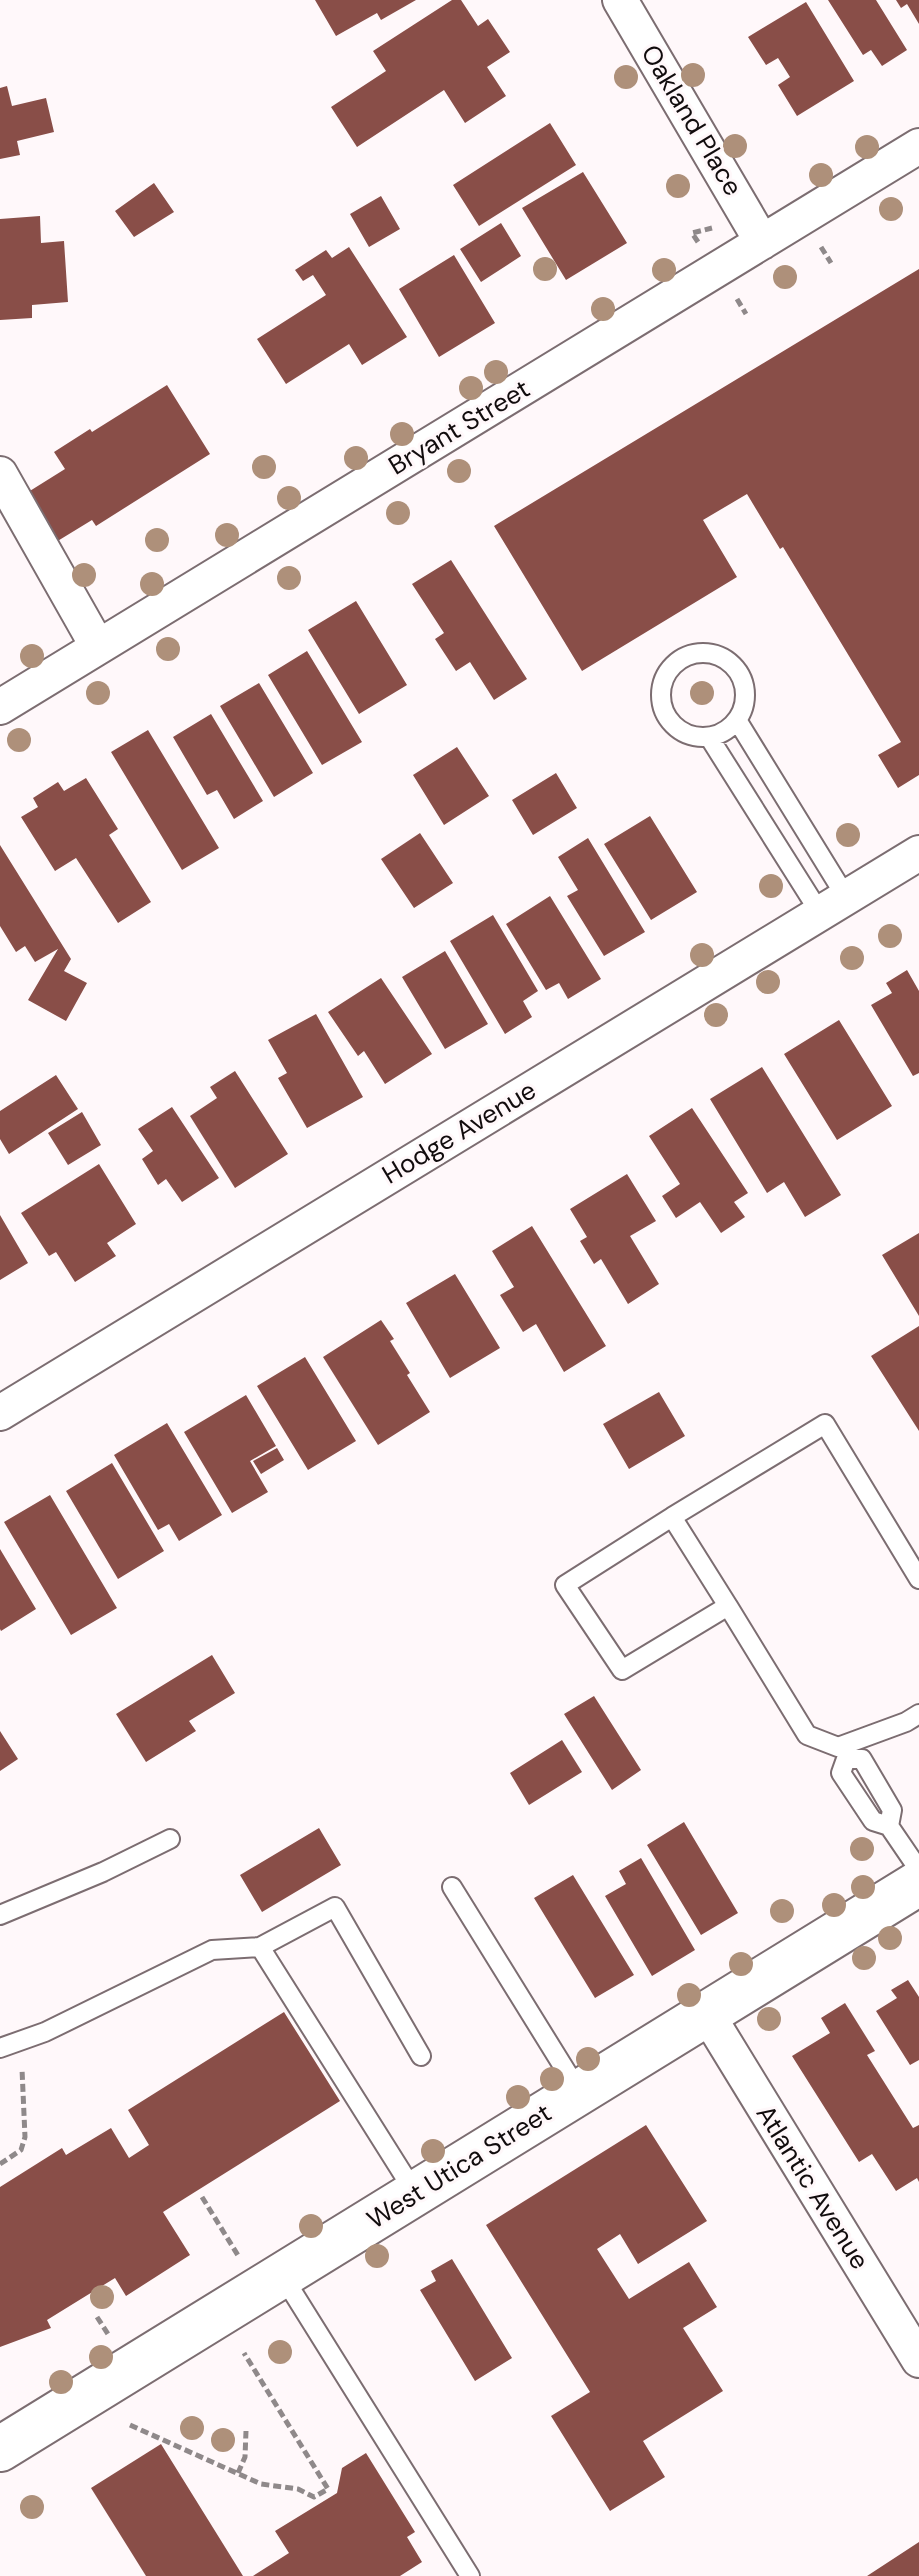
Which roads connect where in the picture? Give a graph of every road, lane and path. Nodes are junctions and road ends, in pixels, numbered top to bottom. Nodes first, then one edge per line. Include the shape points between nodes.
1 (620, 0) edge
2 (919, 146) edge
3 (712, 228) dead end
4 (692, 233) dead end
5 (762, 242) junction
6 (818, 243) dead end
7 (831, 263) dead end
8 (734, 295) dead end
9 (746, 314) dead end
10 (0, 474) edge
11 (98, 647) junction
12 (0, 707) edge
13 (737, 720) junction
14 (709, 737) junction
15 (919, 853) edge
16 (833, 905) junction
17 (0, 1413) edge
18 (672, 1517) junction
19 (919, 1579) edge
20 (728, 1606) junction
21 (919, 1714) edge
22 (842, 1753) junction
23 (170, 1839) dead end
24 (919, 1870) edge
25 (919, 1883) edge
26 (452, 1887) dead end
27 (0, 1915) edge
28 (260, 1947) junction
29 (707, 2014) junction
30 (21, 2040) junction
31 (0, 2048) edge
32 (421, 2056) dead end
33 (579, 2092) junction
34 (0, 2164) edge
35 (415, 2193) junction
36 (202, 2197) dead end
37 (240, 2258) dead end
38 (282, 2275) junction
39 (244, 2353) dead end
40 (919, 2360) edge
41 (130, 2425) dead end
42 (246, 2431) dead end
43 (0, 2449) edge
44 (238, 2473) junction
45 (470, 2576) edge

1 - 5 street, Oakland Place
2 - 5 street, Bryant Street
3 - 4 path
5 - 11 street, Bryant Street
6 - 7 path
8 - 9 path
10 - 11 street
11 - 12 street, Bryant Street
13 - 14 lane
13 - 14 lane via 745,693 735,667 709,654 682,659 664,681 664,709 682,732
13 - 16 lane
14 - 16 lane
15 - 16 street, Hodge Avenue
16 - 17 street, Hodge Avenue
18 - 19 lane via 825,1424
18 - 20 lane
18 - 20 lane via 565,1585 622,1670
20 - 22 lane via 807,1735
21 - 22 lane
22 - 24 lane via 862,1759 892,1810 889,1826
23 - 27 lane
25 - 29 street, West Utica Street
26 - 33 lane
28 - 30 lane via 212,1950
28 - 32 lane via 335,1907
28 - 35 lane
29 - 33 street, West Utica Street
29 - 40 street, Atlantic Avenue
30 - 31 lane
30 - 34 path via 25,2137 21,2150
33 - 35 street, West Utica Street
35 - 38 street, West Utica Street
36 - 37 path
38 - 43 street, West Utica Street
38 - 45 lane
39 - 44 path via 328,2489 314,2497
41 - 44 path
42 - 44 path

